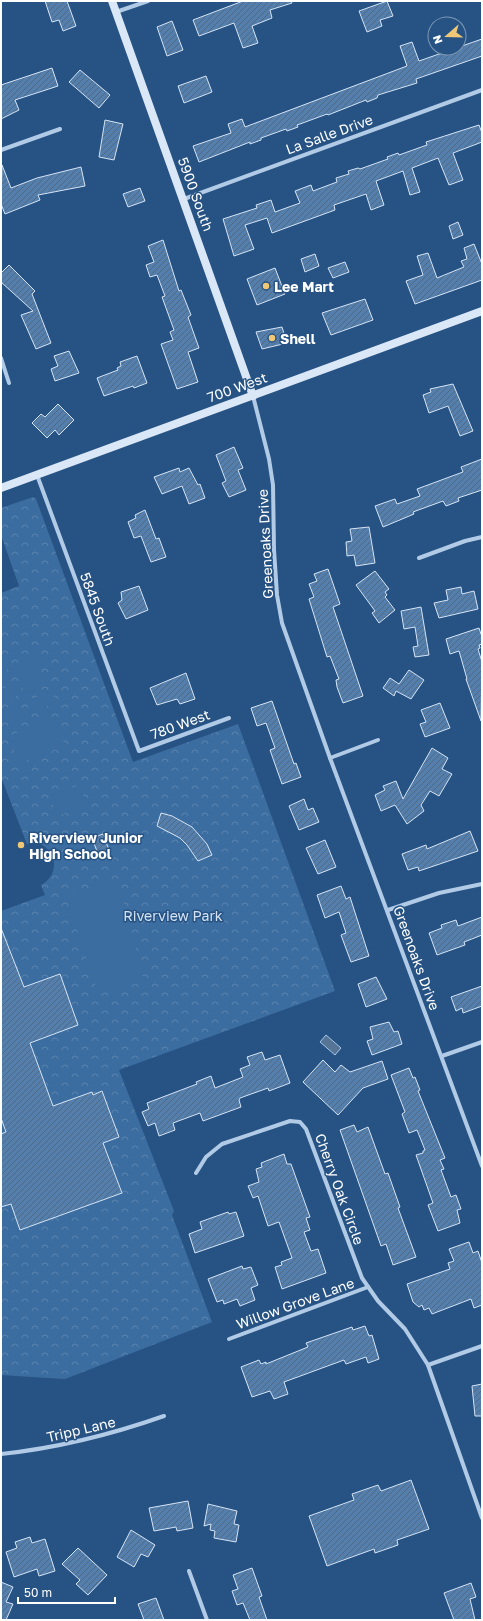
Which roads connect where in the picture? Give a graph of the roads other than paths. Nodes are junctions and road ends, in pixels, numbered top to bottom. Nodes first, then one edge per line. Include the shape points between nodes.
1 (112, 1) edge
2 (148, 1) edge
3 (116, 12) junction
4 (482, 90) edge
5 (60, 129) dead end
6 (1, 150) edge
7 (184, 199) junction
8 (482, 311) edge
9 (1, 358) edge
10 (9, 382) dead end
11 (253, 396) junction
12 (37, 475) junction
13 (1, 488) edge
14 (482, 537) edge
15 (419, 558) dead end
16 (229, 718) dead end
17 (378, 740) dead end
18 (139, 751) joint
19 (330, 758) junction
20 (482, 884) edge
21 (388, 910) junction
22 (482, 1042) edge
23 (442, 1056) junction
24 (482, 1166) edge
25 (196, 1173) dead end
26 (368, 1287) junction
27 (229, 1339) dead end
28 (482, 1346) edge
29 (428, 1365) junction
30 (164, 1416) dead end
31 (1, 1454) edge
32 (482, 1518) edge
33 (189, 1571) dead end
34 (207, 1620) edge

1 - 3 main road, 5900 South
2 - 3 street
3 - 7 main road, 5900 South
4 - 7 street, La Salle Drive
5 - 6 street
7 - 11 main road, 5900 South
8 - 11 main road, 700 West
9 - 10 street
11 - 12 main road, 700 West
11 - 19 street, Greenoaks Drive via 273,485 274,550 282,623
12 - 13 main road, 700 West
12 - 18 street, 5845 South
14 - 15 street
16 - 18 street, 780 West
17 - 19 street
19 - 21 street, Greenoaks Drive
20 - 21 street via 439,893
21 - 23 street, Greenoaks Drive
22 - 23 street
23 - 24 street, Greenoaks Drive
25 - 26 street, Cherry Oak Circle via 206,1157 222,1144 279,1123 300,1122 310,1136 358,1269
26 - 27 street, Willow Grove Lane
26 - 29 street via 405,1329
28 - 29 street
29 - 32 street
30 - 31 street, Tripp Lane via 87,1440
33 - 34 street

